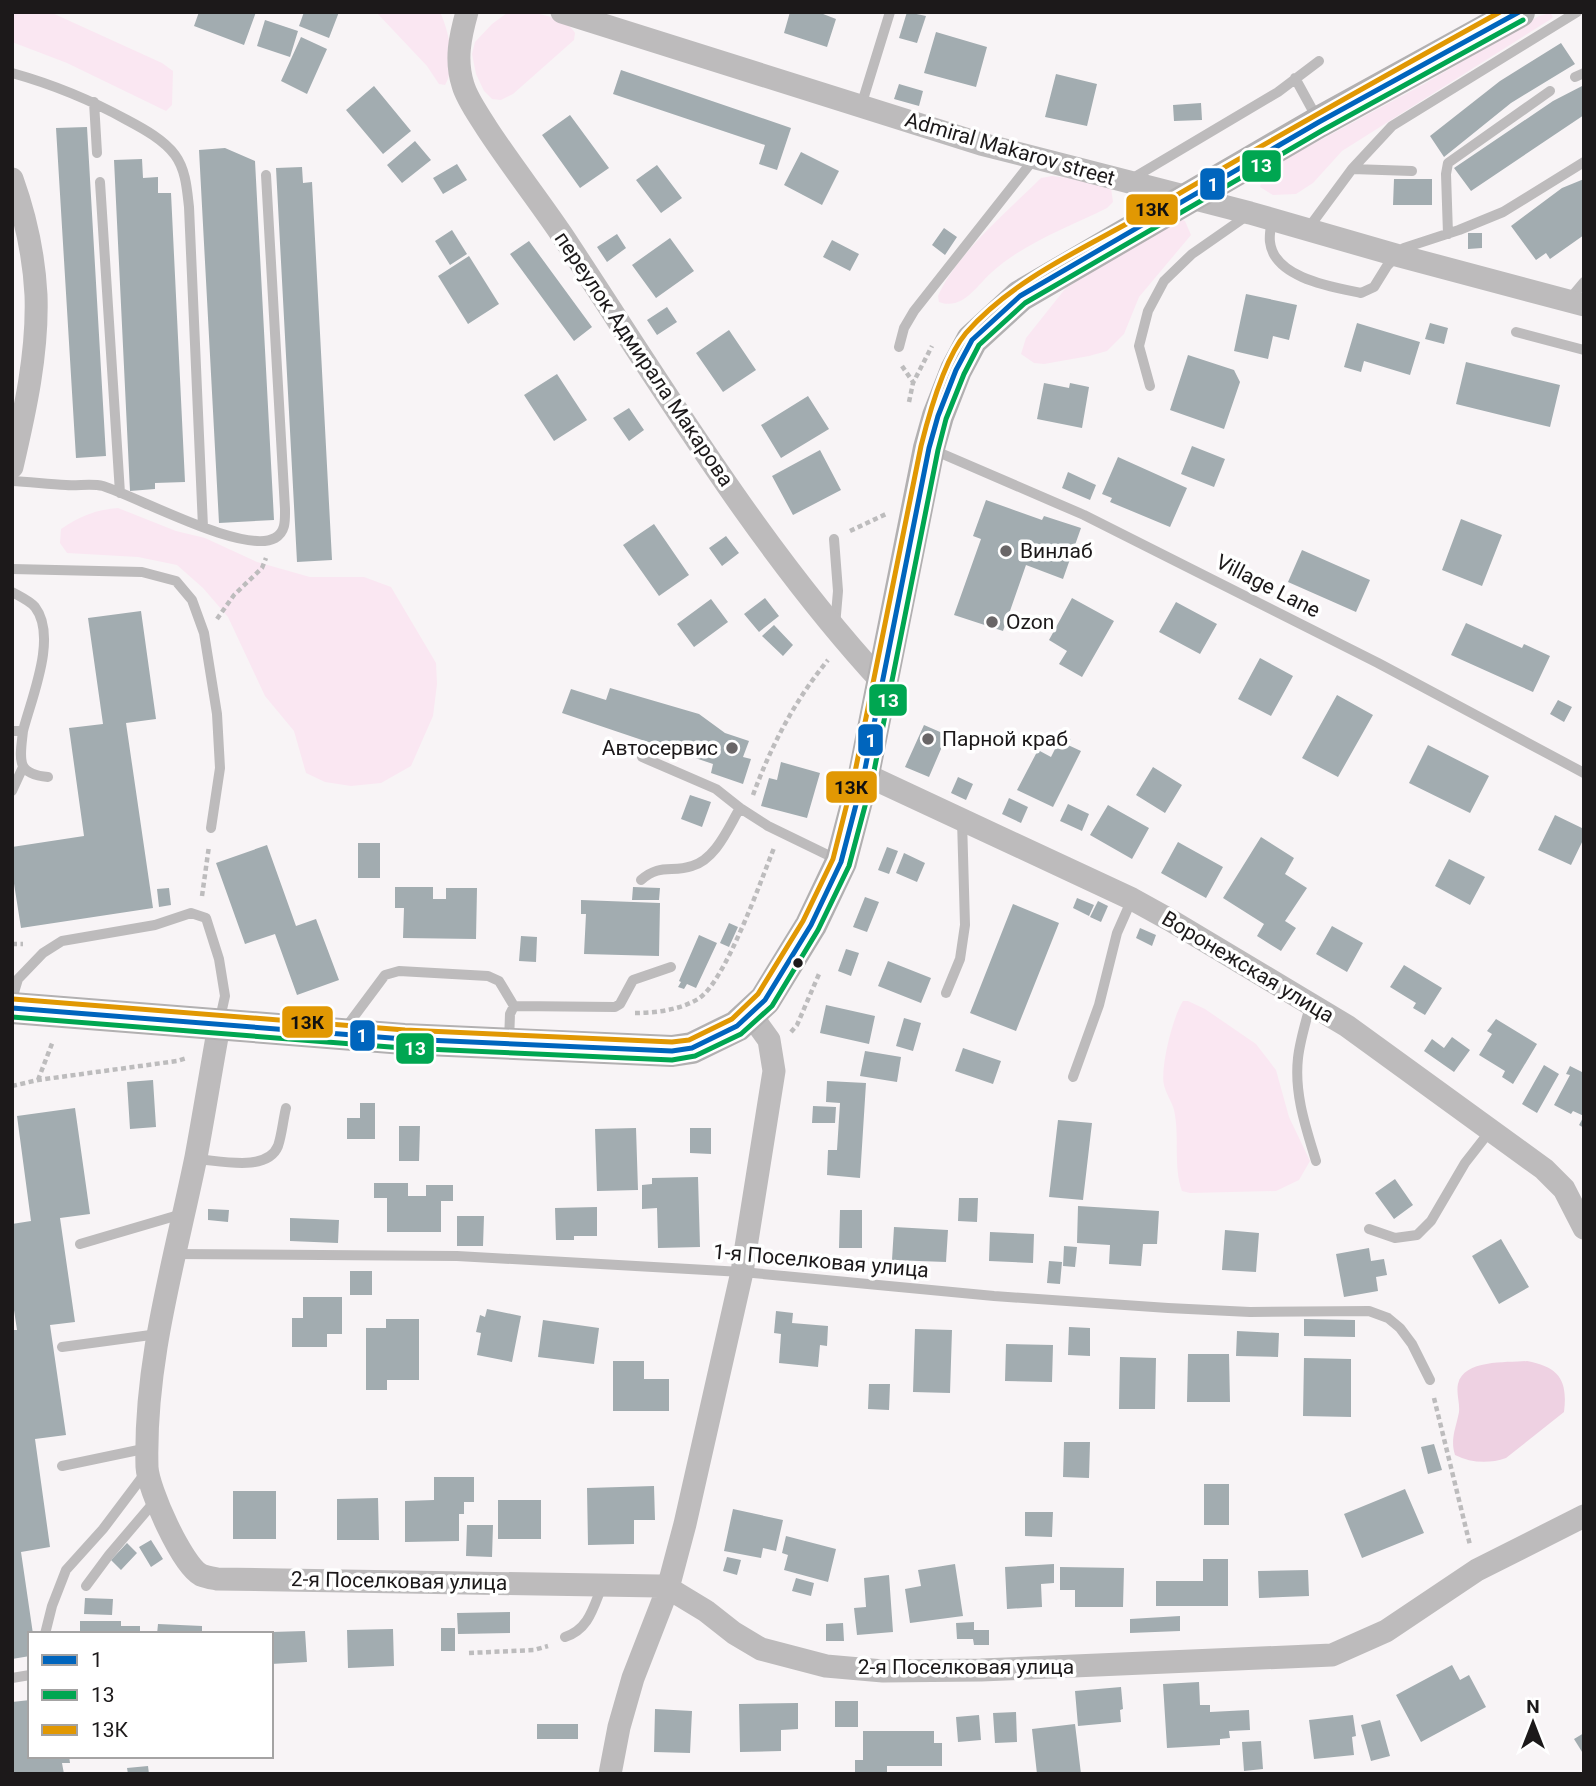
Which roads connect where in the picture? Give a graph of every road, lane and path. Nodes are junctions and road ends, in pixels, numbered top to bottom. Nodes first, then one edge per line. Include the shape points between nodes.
1 (467, 12) edge
2 (562, 12) edge
3 (890, 12) edge
4 (1519, 12) edge
5 (1577, 12) edge
6 (1319, 61) dead end
7 (12, 73) edge
8 (1295, 78) junction
9 (1550, 91) dead end
10 (94, 102) junction
11 (861, 106) junction
12 (1319, 122) junction
13 (97, 153) dead end
14 (1034, 159) junction
15 (1584, 162) edge
16 (1352, 169) junction
17 (1412, 171) dead end
18 (266, 175) dead end
19 (12, 178) edge
20 (100, 182) dead end
21 (1125, 182) junction
22 (1187, 199) junction
23 (1261, 216) junction
24 (1307, 230) junction
25 (1448, 234) junction
26 (1396, 256) junction
27 (1584, 282) edge
28 (1576, 303) edge
29 (1516, 332) dead end
30 (936, 338) dead end
31 (899, 347) dead end
32 (1584, 349) edge
33 (1150, 386) dead end
34 (908, 408) dead end
35 (929, 448) junction
36 (12, 467) edge
37 (12, 481) edge
38 (120, 493) junction
39 (887, 514) dead end
40 (203, 527) junction
41 (885, 527) dead end
42 (275, 538) junction
43 (834, 539) dead end
44 (12, 569) edge
45 (12, 592) edge
46 (204, 633) junction
47 (841, 636) junction
48 (883, 683) junction
49 (18, 731) edge
50 (642, 757) dead end
51 (23, 767) junction
52 (1584, 773) edge
53 (864, 774) junction
54 (48, 778) dead end
55 (12, 791) edge
56 (743, 810) junction
57 (962, 819) junction
58 (212, 828) joint
59 (841, 862) junction
60 (641, 880) dead end
61 (1132, 899) junction
62 (200, 914) junction
63 (671, 967) dead end
64 (946, 993) dead end
65 (12, 999) edge
66 (1311, 1003) junction
67 (514, 1006) junction
68 (12, 1008) edge
69 (58, 1012) junction
70 (751, 1015) junction
71 (219, 1026) junction
72 (341, 1035) junction
73 (509, 1045) junction
74 (1073, 1077) dead end
75 (38, 1080) junction
76 (12, 1086) edge
77 (286, 1108) dead end
78 (1490, 1131) junction
79 (195, 1158) junction
80 (1316, 1161) dead end
81 (182, 1214) junction
82 (1584, 1228) edge
83 (1369, 1229) dead end
84 (80, 1244) dead end
85 (173, 1254) junction
86 (742, 1272) junction
87 (158, 1334) junction
88 (62, 1348) dead end
89 (1430, 1380) joint
90 (148, 1459) junction
91 (62, 1466) dead end
92 (155, 1501) junction
93 (1584, 1516) edge
94 (1476, 1570) junction
95 (604, 1583) junction
96 (86, 1586) dead end
97 (668, 1588) junction
98 (46, 1632) edge
99 (565, 1637) joint
100 (469, 1653) dead end
101 (610, 1774) edge

1 - 47 street, переулок Адмирала Макарова via 459,43 459,68 463,87 478,114 664,393
2 - 11 street, Admiral Makarov street
3 - 11 lane
4 - 12 main road
5 - 16 lane via 1392,126
6 - 8 lane
7 - 10 lane
8 - 12 lane
8 - 21 lane
9 - 25 lane via 1448,163
10 - 13 lane
10 - 40 lane via 150,133 176,156 187,184
11 - 14 street, Admiral Makarov street
12 - 22 main road
14 - 21 street, Admiral Makarov street
14 - 31 lane via 914,311
15 - 25 lane via 1503,212
16 - 17 lane
16 - 24 lane
18 - 42 lane via 285,509 285,526
19 - 36 street via 36,295 26,406
20 - 38 lane
21 - 22 street, Admiral Makarov street
22 - 23 street, Admiral Makarov street
22 - 35 main road via 1020,296 972,340 938,415
23 - 24 street, Admiral Makarov street
23 - 26 lane via 1281,264 1292,274 1361,293 1374,287
23 - 33 lane via 1192,254 1164,281 1148,311 1139,346
24 - 26 street, Admiral Makarov street
25 - 26 lane via 1404,248
26 - 28 street, Admiral Makarov street
27 - 28 lane
29 - 32 lane
30 - 34 path via 913,383
35 - 48 main road
35 - 52 lane, Village Lane via 1084,515
37 - 38 lane via 101,485
38 - 40 lane
39 - 41 path
40 - 42 lane via 249,541
42 - 46 path via 261,568
43 - 47 lane
44 - 46 lane via 142,572 176,581 192,600
45 - 49 lane via 35,606 46,646
46 - 58 lane via 220,768
47 - 48 street, переулок Адмирала Макарова
47 - 56 path via 768,756
48 - 53 main road
49 - 51 lane
50 - 56 lane via 716,789
51 - 54 lane
51 - 55 lane
53 - 57 street, Воронежская улица
53 - 59 main road
56 - 59 lane
56 - 60 lane via 709,856 692,866 663,868
57 - 61 street, Воронежская улица
57 - 64 lane via 965,925 960,959
58 - 62 path
59 - 70 main road via 795,954
61 - 66 street, Воронежская улица
61 - 74 lane via 1117,933
62 - 65 lane via 62,941 18,979
62 - 71 lane via 210,926 219,959 225,996
63 - 67 lane via 633,980 615,1007
66 - 78 street, Воронежская улица
66 - 80 lane via 1298,1057 1298,1079
67 - 72 lane via 499,981 488,976 399,971 385,975
67 - 73 lane
68 - 69 main road
69 - 71 main road
69 - 75 path
70 - 73 main road via 712,1040 671,1051
70 - 86 street via 769,1040 774,1071
71 - 72 main road
71 - 75 path via 207,1045 177,1061
71 - 79 street, 2-я Поселковая улица
72 - 73 main road
75 - 76 path
77 - 79 lane via 270,1158 256,1163
78 - 82 street, Воронежская улица via 1544,1169 1563,1189
78 - 83 lane via 1417,1236 1395,1238
79 - 81 street, 2-я Поселковая улица
81 - 84 lane
81 - 85 street, 2-я Поселковая улица
85 - 86 lane, 1-я Поселковая улица via 457,1256
85 - 87 street, 2-я Поселковая улица
86 - 89 lane, 1-я Поселковая улица via 1168,1308 1369,1311 1400,1328
86 - 97 street
87 - 88 lane
87 - 90 street, 2-я Поселковая улица via 149,1395
89 - 94 path
90 - 91 lane
90 - 92 street, 2-я Поселковая улица
90 - 98 lane via 103,1529 66,1570
92 - 95 street, 2-я Поселковая улица via 190,1564 201,1575 217,1579
92 - 96 lane
93 - 94 street, 2-я Поселковая улица
94 - 97 street, 2-я Поселковая улица via 1386,1630 1332,1655 981,1670 883,1671 799,1660 761,1649
95 - 97 street, 2-я Поселковая улица
95 - 99 lane via 586,1622
97 - 101 street via 633,1678
99 - 100 path via 534,1650

